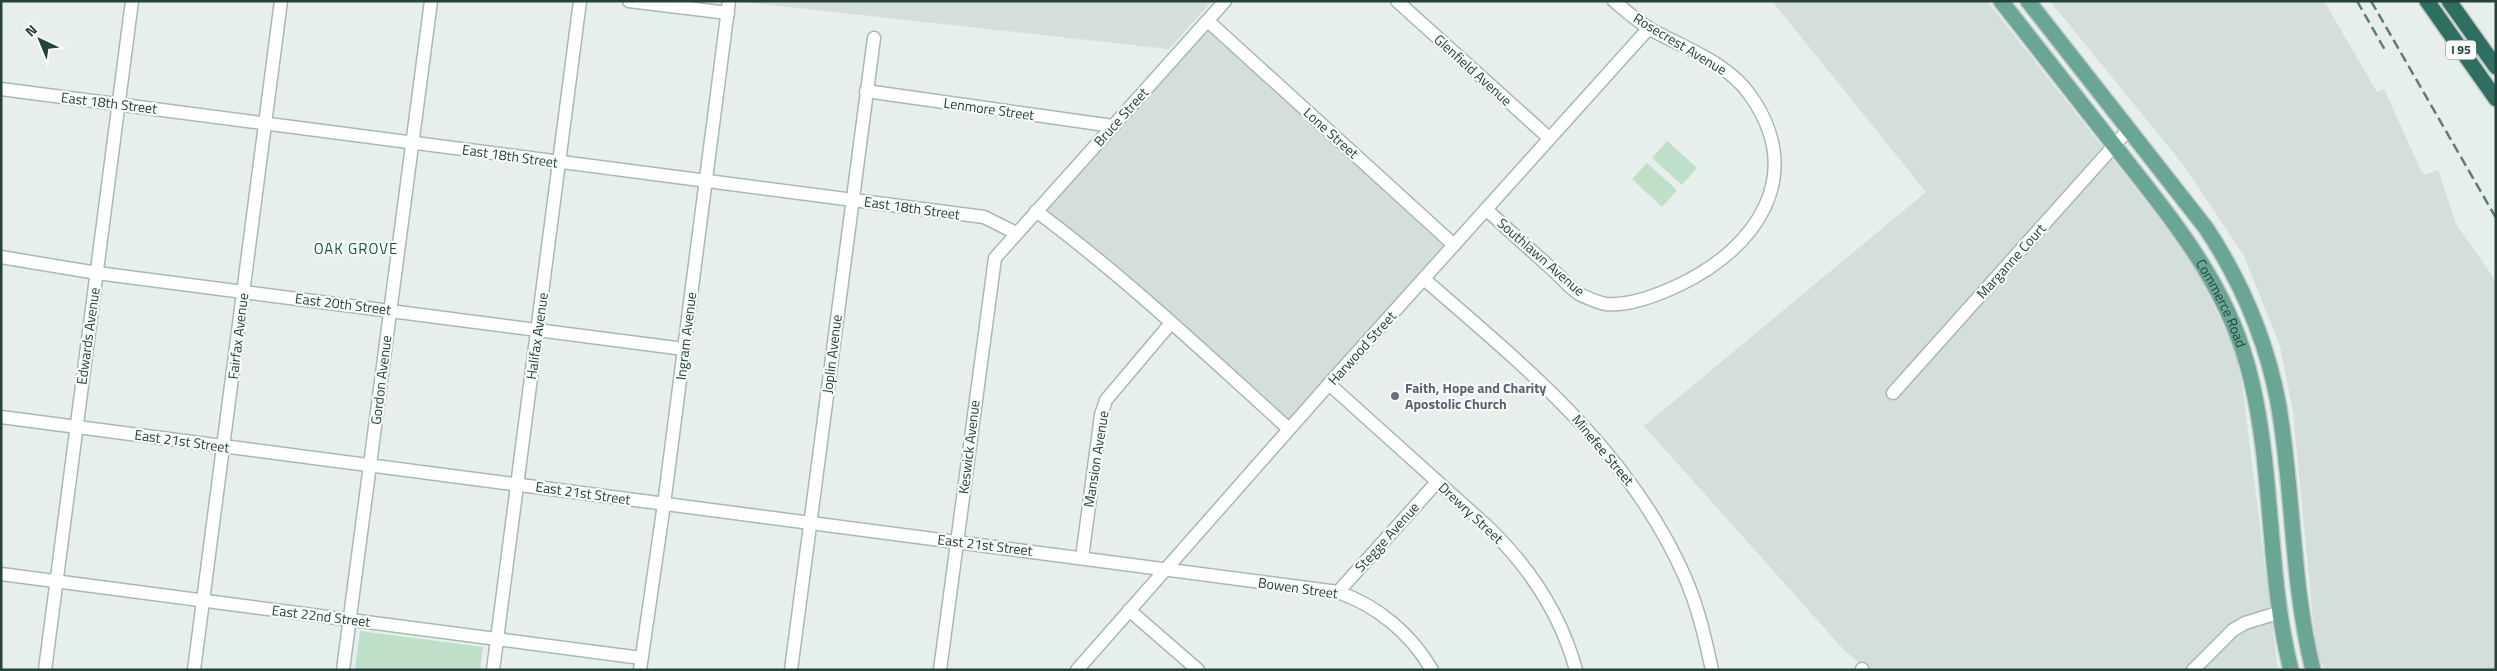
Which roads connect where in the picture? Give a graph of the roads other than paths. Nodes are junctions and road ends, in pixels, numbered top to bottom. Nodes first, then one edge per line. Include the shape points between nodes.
1 (132, 1) edge
2 (281, 1) edge
3 (431, 1) edge
4 (580, 1) edge
5 (629, 1) edge
6 (1226, 1) edge
7 (1397, 1) edge
8 (1614, 1) edge
9 (2001, 1) edge
10 (2028, 1) edge
11 (2427, 1) edge
12 (2449, 1) edge
13 (729, 7) edge
14 (1208, 21) junction
15 (1649, 28) junction
16 (874, 38) dead end
17 (2496, 67) edge
18 (1, 89) edge
19 (866, 91) junction
20 (2496, 99) edge
21 (118, 104) junction
22 (265, 123) junction
23 (1113, 126) junction
24 (2129, 129) junction
25 (1549, 138) junction
26 (412, 143) junction
27 (2114, 145) junction
28 (560, 162) junction
29 (1775, 171) joint
30 (706, 181) junction
31 (852, 200) junction
32 (1486, 209) junction
33 (1036, 211) junction
34 (1016, 233) junction
35 (1454, 245) junction
36 (1, 257) edge
37 (97, 272) junction
38 (1424, 279) junction
39 (243, 292) junction
40 (390, 310) junction
41 (1171, 323) junction
42 (537, 330) junction
43 (684, 349) junction
44 (1329, 384) junction
45 (1893, 393) dead end
46 (1, 417) edge
47 (76, 426) junction
48 (1290, 429) junction
49 (224, 447) junction
50 (370, 465) junction
51 (1437, 482) junction
52 (517, 484) junction
53 (664, 504) junction
54 (810, 523) junction
55 (956, 542) junction
56 (1082, 558) junction
57 (1165, 569) junction
58 (1, 574) edge
59 (56, 582) junction
60 (1338, 592) junction
61 (204, 601) junction
62 (1129, 610) junction
63 (2281, 612) junction
64 (350, 620) junction
65 (497, 639) junction
66 (640, 664) edge
67 (44, 670) edge
68 (194, 670) edge
69 (343, 670) edge
70 (493, 670) edge
71 (791, 670) edge
72 (940, 670) edge
73 (1076, 670) edge
74 (1198, 670) edge
75 (1432, 670) edge
76 (1576, 670) edge
77 (1712, 670) edge
78 (2193, 670) edge
79 (2291, 670) edge
80 (2313, 670) edge

1 - 21 street, Edwards Avenue
2 - 22 street, Fairfax Avenue
3 - 26 street, Gordon Avenue
4 - 28 street, Halifax Avenue
5 - 13 street
6 - 14 street, Bruce Street
7 - 25 street, Glenfield Avenue
8 - 15 street, Rosecrest Avenue
9 - 27 main road, Commerce Road
10 - 24 main road, Commerce Road
11 - 20 highway, I 95
12 - 17 highway, I 95
13 - 30 street, Ingram Avenue
14 - 23 street, Bruce Street
14 - 35 street, Lone Street
15 - 25 street, Harwood Street
15 - 29 street, Rosecrest Avenue via 1729,72 1750,94 1774,146
16 - 19 street, Joplin Avenue
18 - 21 street, East 18th Street
19 - 23 street, Lenmore Street
19 - 31 street, Joplin Avenue
21 - 22 street, East 18th Street
21 - 37 street, Edwards Avenue
22 - 26 street, East 18th Street
22 - 39 street, Fairfax Avenue
23 - 33 street, Bruce Street
24 - 27 street, Marganne Court
24 - 80 main road, Commerce Road via 2215,241 2240,286 2263,344 2281,421 2302,615
25 - 32 street, Harwood Street
26 - 28 street, East 18th Street
26 - 40 street, Gordon Avenue
27 - 45 street, Marganne Court
27 - 63 main road, Commerce Road via 2191,244 2216,286 2236,330 2258,416
28 - 30 street, East 18th Street
28 - 42 street, Halifax Avenue
29 - 32 street, Southlawn Avenue via 1769,197 1757,221 1721,259 1686,282 1635,301 1606,304 1580,295
30 - 31 street, East 18th Street
30 - 43 street, Ingram Avenue
31 - 34 street, East 18th Street via 984,218
31 - 54 street, Joplin Avenue
32 - 35 street, Harwood Street
33 - 34 street, Bruce Street
33 - 41 street
34 - 55 street, Keswick Avenue via 993,262
35 - 38 street, Harwood Street
36 - 37 street, East 20th Street
37 - 39 street, East 20th Street
37 - 47 street, Edwards Avenue
38 - 44 street, Harwood Street
38 - 77 street, Minefee Street via 1561,400 1636,490 1685,577 1701,622
39 - 40 street, East 20th Street
39 - 49 street, Fairfax Avenue
40 - 42 street, East 20th Street
40 - 50 street, Gordon Avenue
41 - 48 street
41 - 56 street, Mansion Avenue via 1106,400 1101,415
42 - 43 street, East 20th Street
42 - 52 street, Halifax Avenue
43 - 53 street, Ingram Avenue
44 - 48 street, Harwood Street
44 - 51 street, Drewry Street
46 - 47 street, East 21st Street
47 - 49 street, East 21st Street
47 - 59 street, Edwards Avenue
48 - 57 street, Harwood Street
49 - 50 street, East 21st Street
49 - 61 street, Fairfax Avenue
50 - 52 street, East 21st Street
50 - 64 street, Gordon Avenue
51 - 60 street, Stegge Avenue
51 - 76 street, Drewry Street via 1501,540 1536,582 1556,617
52 - 53 street, East 21st Street
52 - 65 street, Halifax Avenue
53 - 54 street, East 21st Street
53 - 66 street, Ingram Avenue
54 - 55 street, East 21st Street
54 - 71 street, Joplin Avenue
55 - 56 street, East 21st Street
55 - 72 street, Keswick Avenue
56 - 57 street, East 21st Street
57 - 60 street, Bowen Street
57 - 62 street, Harwood Street
58 - 59 street, East 22nd Street
59 - 61 street, East 22nd Street
59 - 67 street, Edwards Avenue
60 - 75 street, Bowen Street via 1400,629 1418,647
61 - 64 street, East 22nd Street
61 - 68 street, Fairfax Avenue
62 - 73 street, Harwood Street
62 - 74 street
63 - 78 street via 2245,622
63 - 79 main road, Commerce Road
64 - 65 street, East 22nd Street
64 - 69 street, Gordon Avenue
65 - 66 street, East 22nd Street
65 - 70 street, Halifax Avenue

